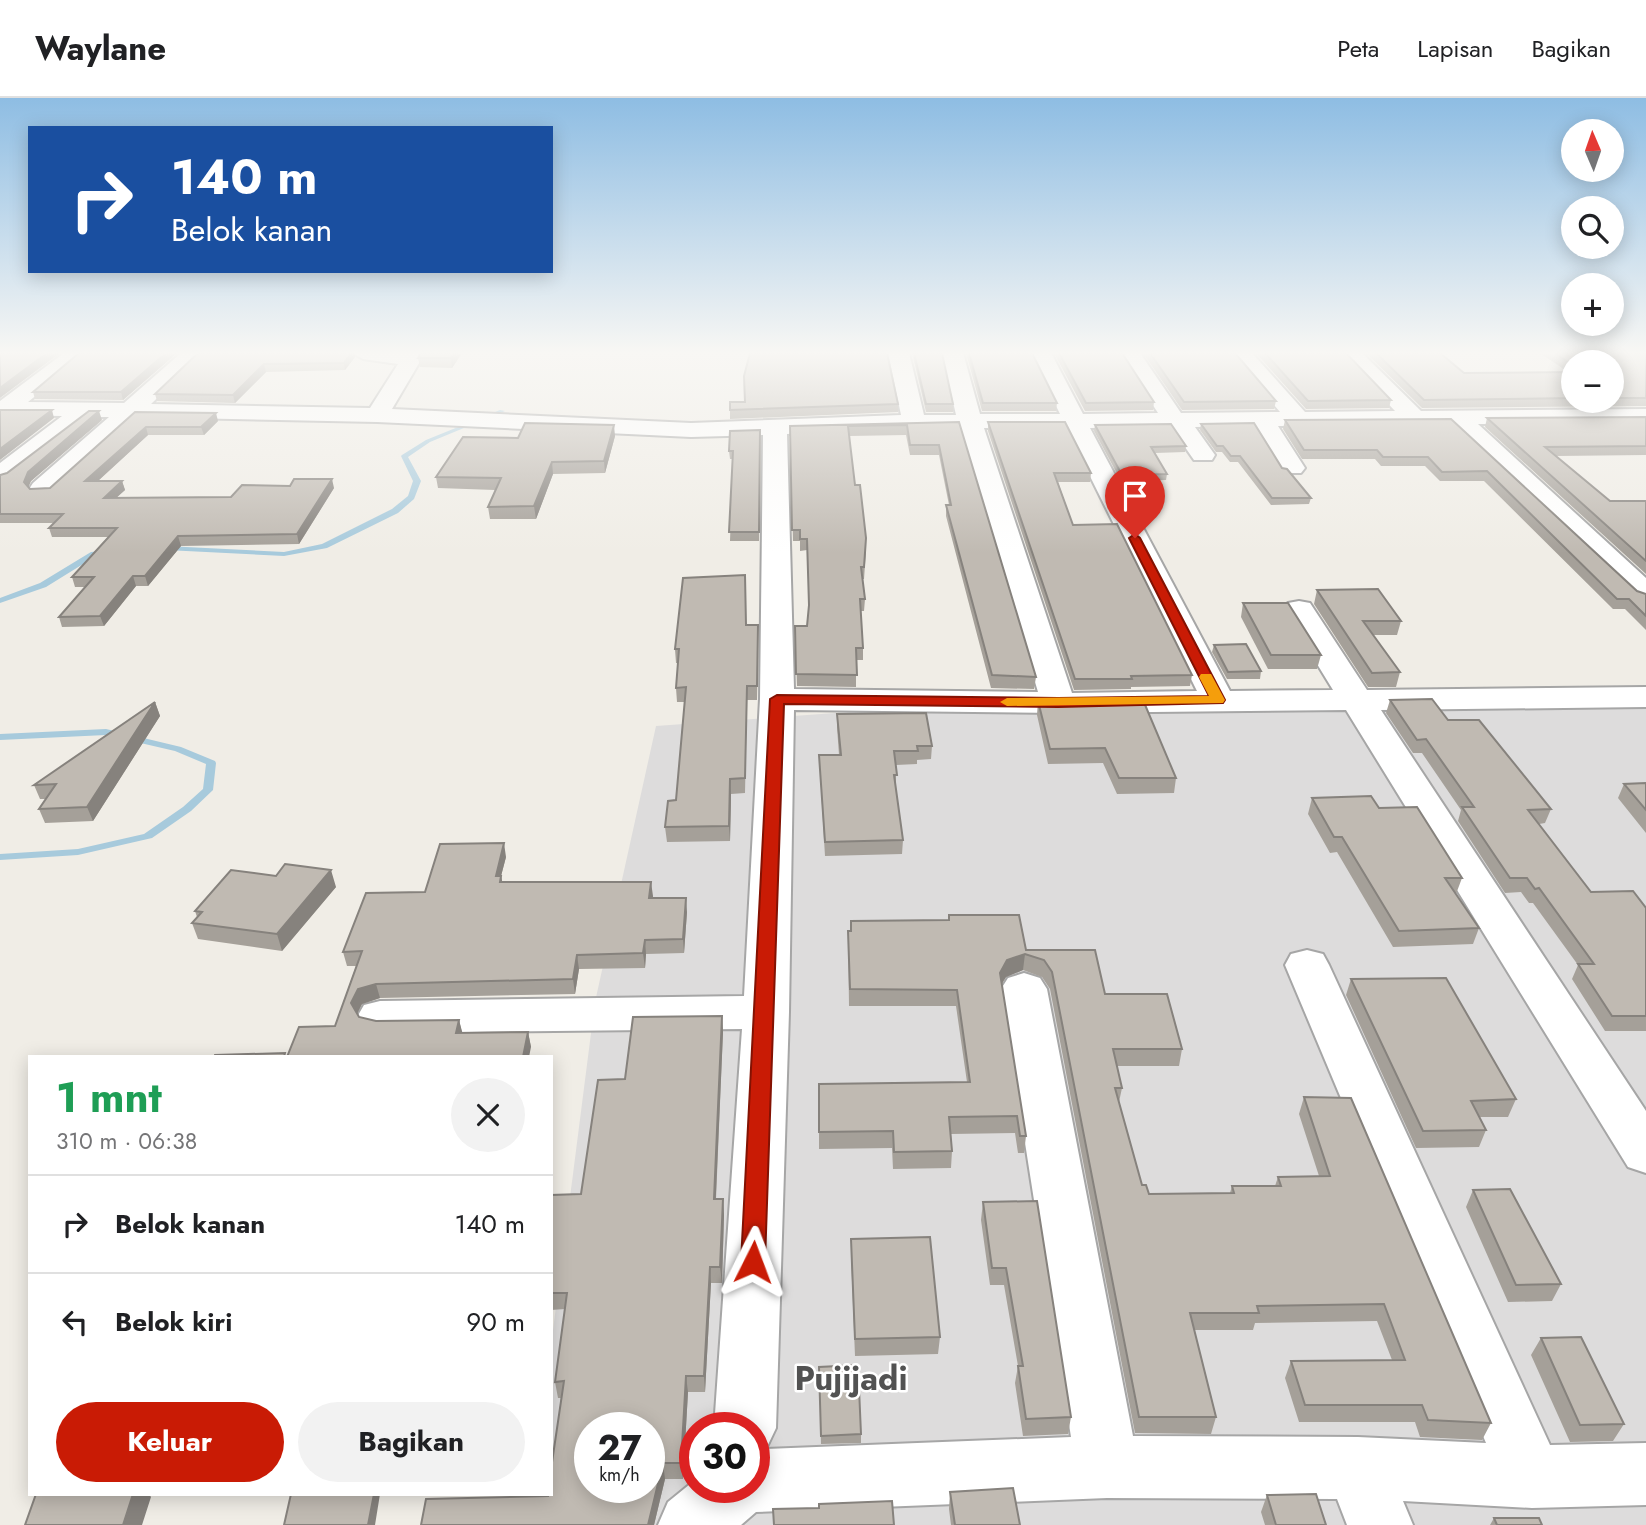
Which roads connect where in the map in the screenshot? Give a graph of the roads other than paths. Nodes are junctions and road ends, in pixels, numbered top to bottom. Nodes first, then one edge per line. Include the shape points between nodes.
1 (1458, 419) edge
2 (72, 420) edge
3 (124, 420) edge
4 (485, 420) edge
5 (1176, 420) junction
6 (1262, 420) junction
7 (1300, 420) joint
8 (1347, 420) edge
9 (914, 422) joint
10 (970, 422) junction
11 (1075, 422) junction
12 (775, 428) junction
13 (1203, 454) dead end
14 (1292, 468) dead end
15 (0, 475) edge
16 (42, 489) edge
17 (1646, 594) edge
18 (1299, 610) dead end
19 (1646, 697) edge
20 (1355, 698) junction
21 (777, 699) junction
22 (1218, 700) junction
23 (1058, 703) junction
24 (1307, 965) dead end
25 (1024, 989) dead end
26 (766, 1012) junction
27 (380, 1017) dead end
28 (1646, 1153) edge
29 (745, 1412) edge
30 (1107, 1467) junction
31 (1358, 1468) junction
32 (1532, 1477) junction
33 (770, 1480) edge
34 (1642, 1481) edge
35 (717, 1503) edge
36 (691, 1525) edge
37 (1380, 1525) edge

1 - 17 street
2 - 15 street
3 - 16 street
4 - 12 street via 635,429
5 - 6 street
5 - 11 street
5 - 13 street
6 - 7 street
6 - 14 street
7 - 8 street
9 - 10 street
9 - 12 street
10 - 11 street
10 - 23 street
11 - 22 street
12 - 21 street
18 - 20 street
19 - 20 street
20 - 22 street
20 - 28 street
21 - 23 street
21 - 26 street
22 - 23 street
24 - 32 street
25 - 30 street
26 - 27 street
26 - 29 street
30 - 31 street
30 - 33 street
31 - 32 street
31 - 37 street
32 - 34 street
35 - 36 street

